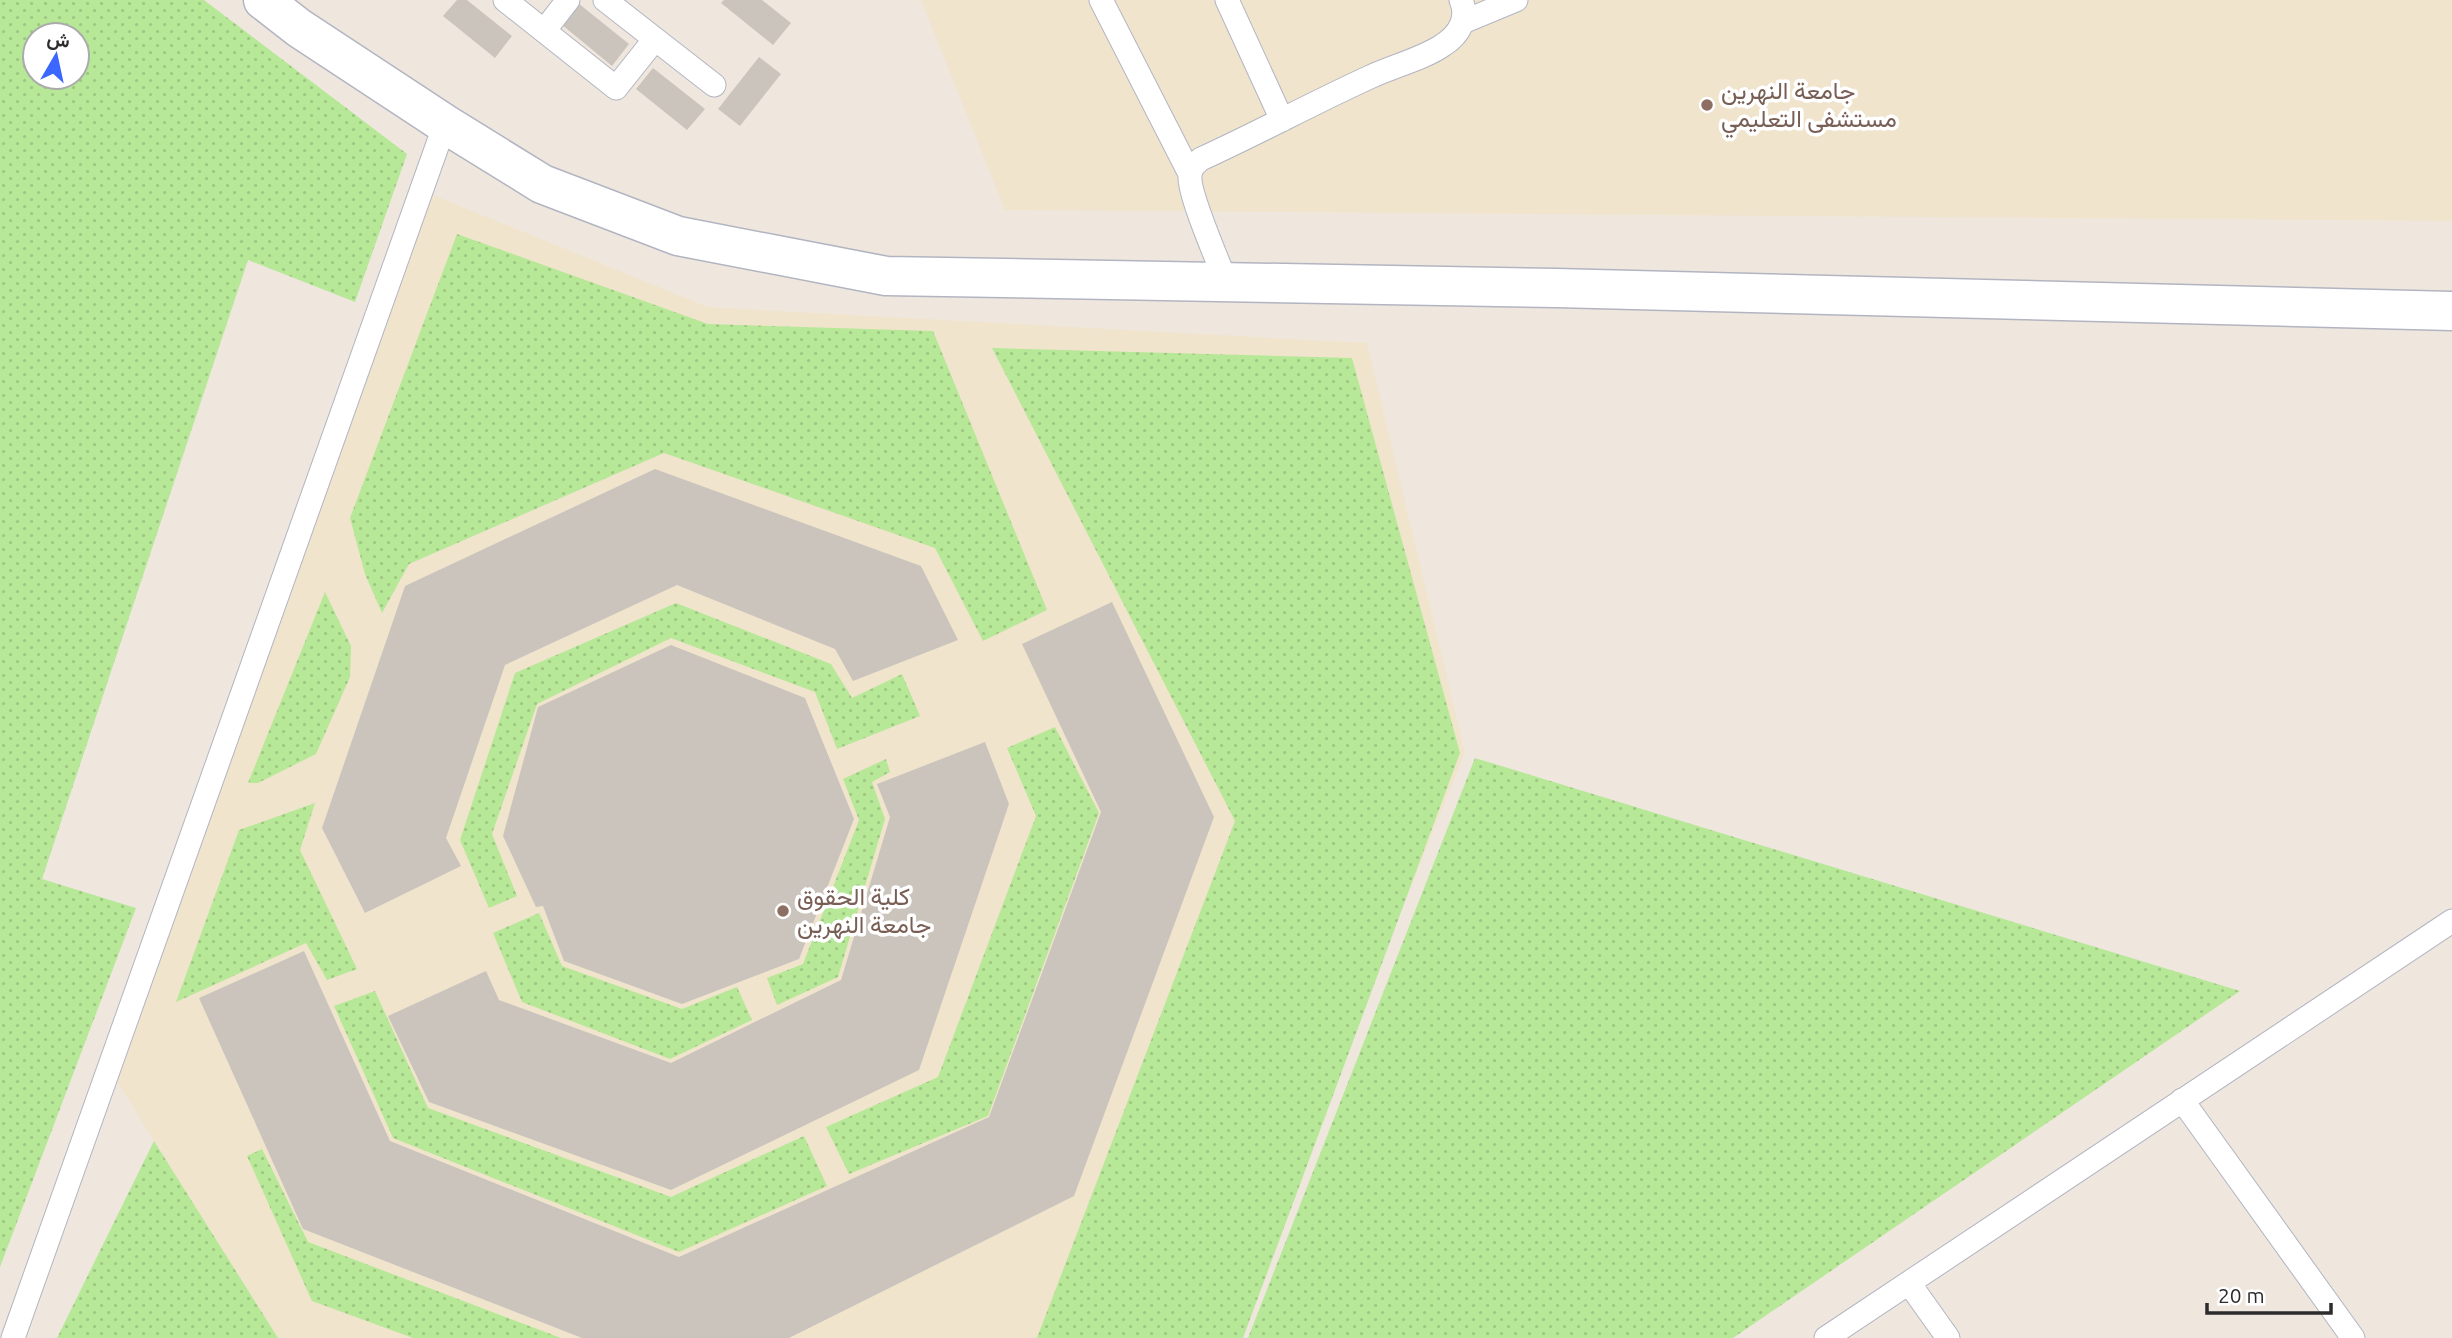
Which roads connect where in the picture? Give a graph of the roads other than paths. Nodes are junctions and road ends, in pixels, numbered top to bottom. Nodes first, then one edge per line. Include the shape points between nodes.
1 (264, 0) edge
2 (505, 0) edge
3 (568, 0) edge
4 (605, 0) edge
5 (1101, 0) edge
6 (1227, 0) edge
7 (1516, 0) edge
8 (1462, 11) edge
9 (544, 31) junction
10 (655, 39) junction
11 (714, 85) dead end
12 (1282, 120) junction
13 (444, 124) junction
14 (1189, 174) junction
15 (1226, 282) junction
16 (2452, 311) edge
17 (2452, 920) edge
18 (2182, 1100) junction
19 (1909, 1283) junction
20 (13, 1338) edge
21 (1826, 1338) edge
22 (1948, 1338) edge
23 (2353, 1338) edge

1 - 13 street
2 - 9 lane
3 - 9 lane
4 - 10 lane
5 - 14 lane
6 - 12 lane
7 - 8 lane
8 - 12 lane via 1457,32 1442,46
9 - 10 lane via 616,88
10 - 11 lane
12 - 14 lane via 1201,159
13 - 15 street via 542,184 678,236 886,276
13 - 20 lane
14 - 15 lane
15 - 16 street
17 - 18 lane
18 - 19 lane
18 - 23 lane
19 - 21 lane
19 - 22 lane

